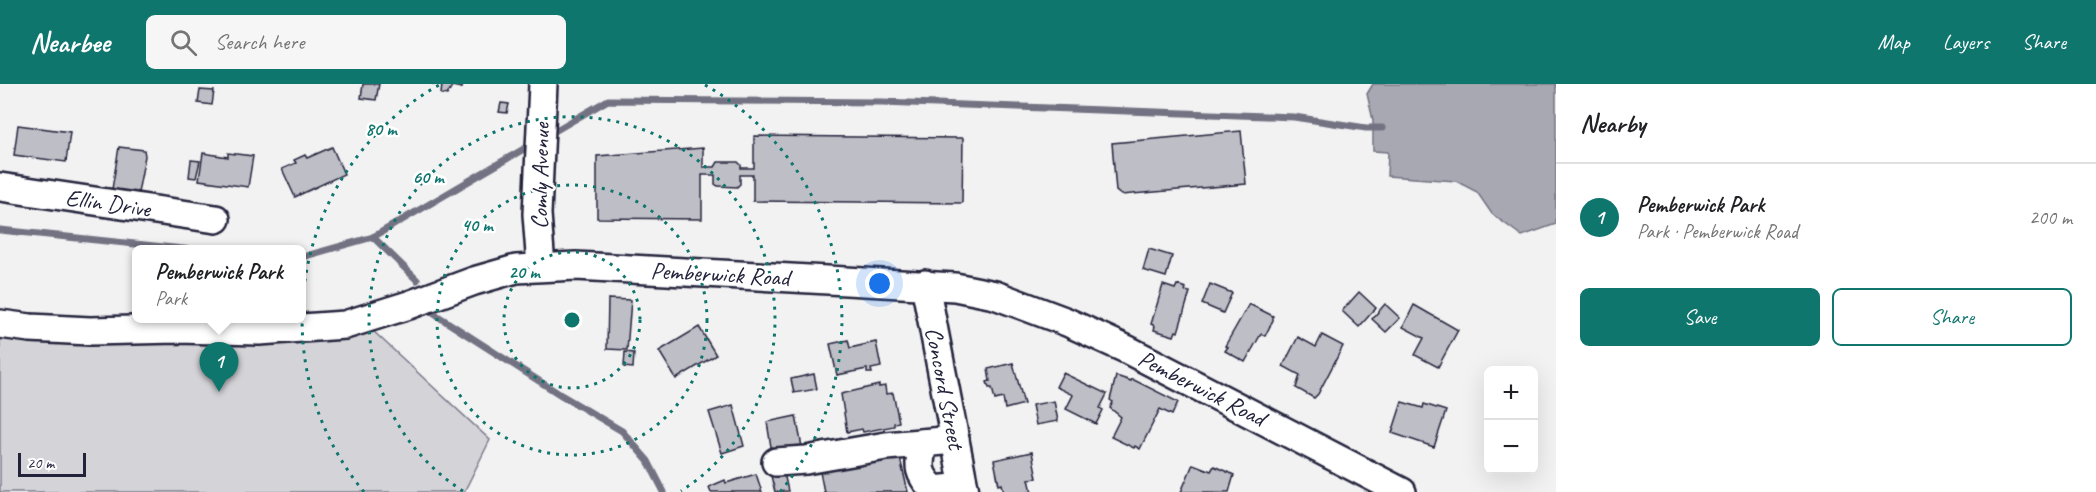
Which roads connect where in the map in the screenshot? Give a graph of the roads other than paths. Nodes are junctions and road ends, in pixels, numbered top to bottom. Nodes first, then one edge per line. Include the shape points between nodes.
1 (543, 89) edge
2 (0, 187) edge
3 (216, 219) dead end
4 (541, 267) junction
5 (925, 284) junction
6 (0, 324) edge
7 (955, 440) junction
8 (923, 443) junction
9 (776, 462) dead end
10 (964, 490) edge
11 (1402, 492) edge

1 - 4 street, Comly Avenue via 537,214
2 - 3 street, Ellin Drive
4 - 5 street, Pemberwick Road
4 - 6 street, Pemberwick Road via 474,280 345,326 90,332
5 - 7 street, Concord Street
5 - 11 street, Pemberwick Road via 995,295 1067,322
7 - 8 street
7 - 10 street, Concord Street
8 - 9 street
8 - 10 street via 919,465 923,479 933,490

